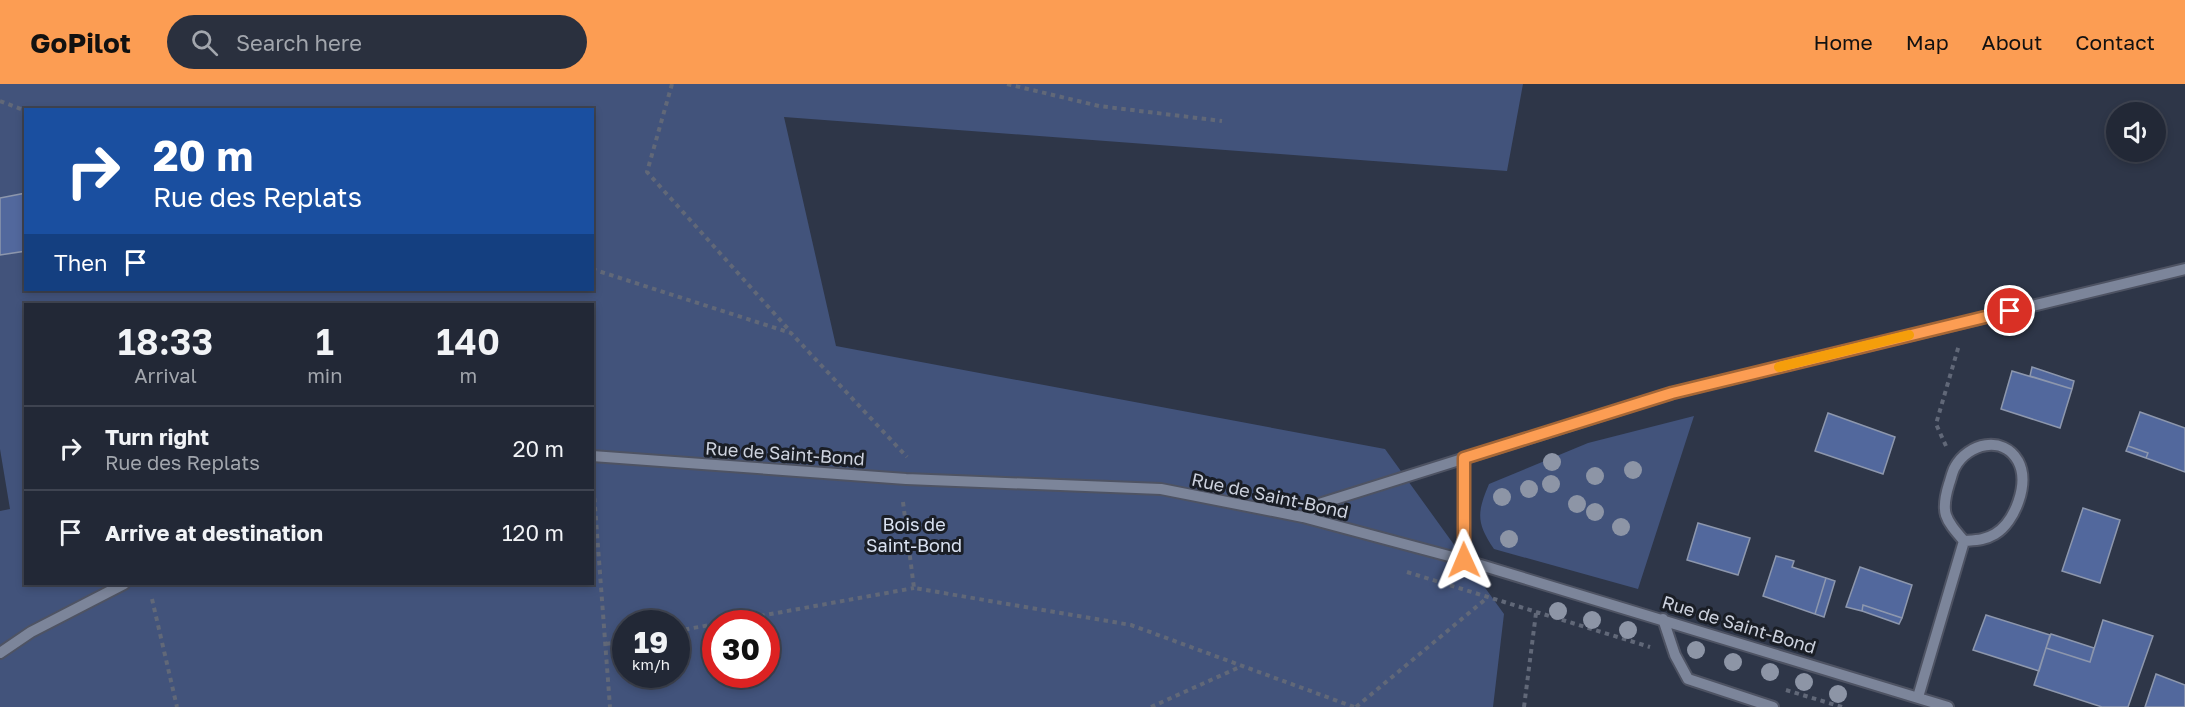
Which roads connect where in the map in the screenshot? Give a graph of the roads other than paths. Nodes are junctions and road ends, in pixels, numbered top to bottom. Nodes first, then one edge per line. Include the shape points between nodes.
1 (2185, 269) edge
2 (594, 456) edge
3 (1464, 458) junction
4 (1303, 517) junction
5 (1964, 541) junction
6 (1464, 560) junction
7 (122, 585) edge
8 (1663, 620) junction
9 (0, 653) edge
10 (1918, 697) junction
11 (1773, 707) edge
12 (1948, 707) edge

1 - 3 street via 1672,393
2 - 4 street, Rue de Saint-Bond via 906,479 1161,489
3 - 4 street via 1319,504
3 - 6 street
4 - 6 street, Rue de Saint-Bond
5 - 5 street via 1984,540 1998,533 2012,518 2023,480 2019,462 1994,444 1975,447 1955,466 1943,504 1949,524
5 - 10 street
6 - 8 street, Rue de Saint-Bond
7 - 9 street via 31,632
8 - 10 street, Rue de Saint-Bond
8 - 11 street via 1688,679
10 - 12 street, Rue de Saint-Bond

